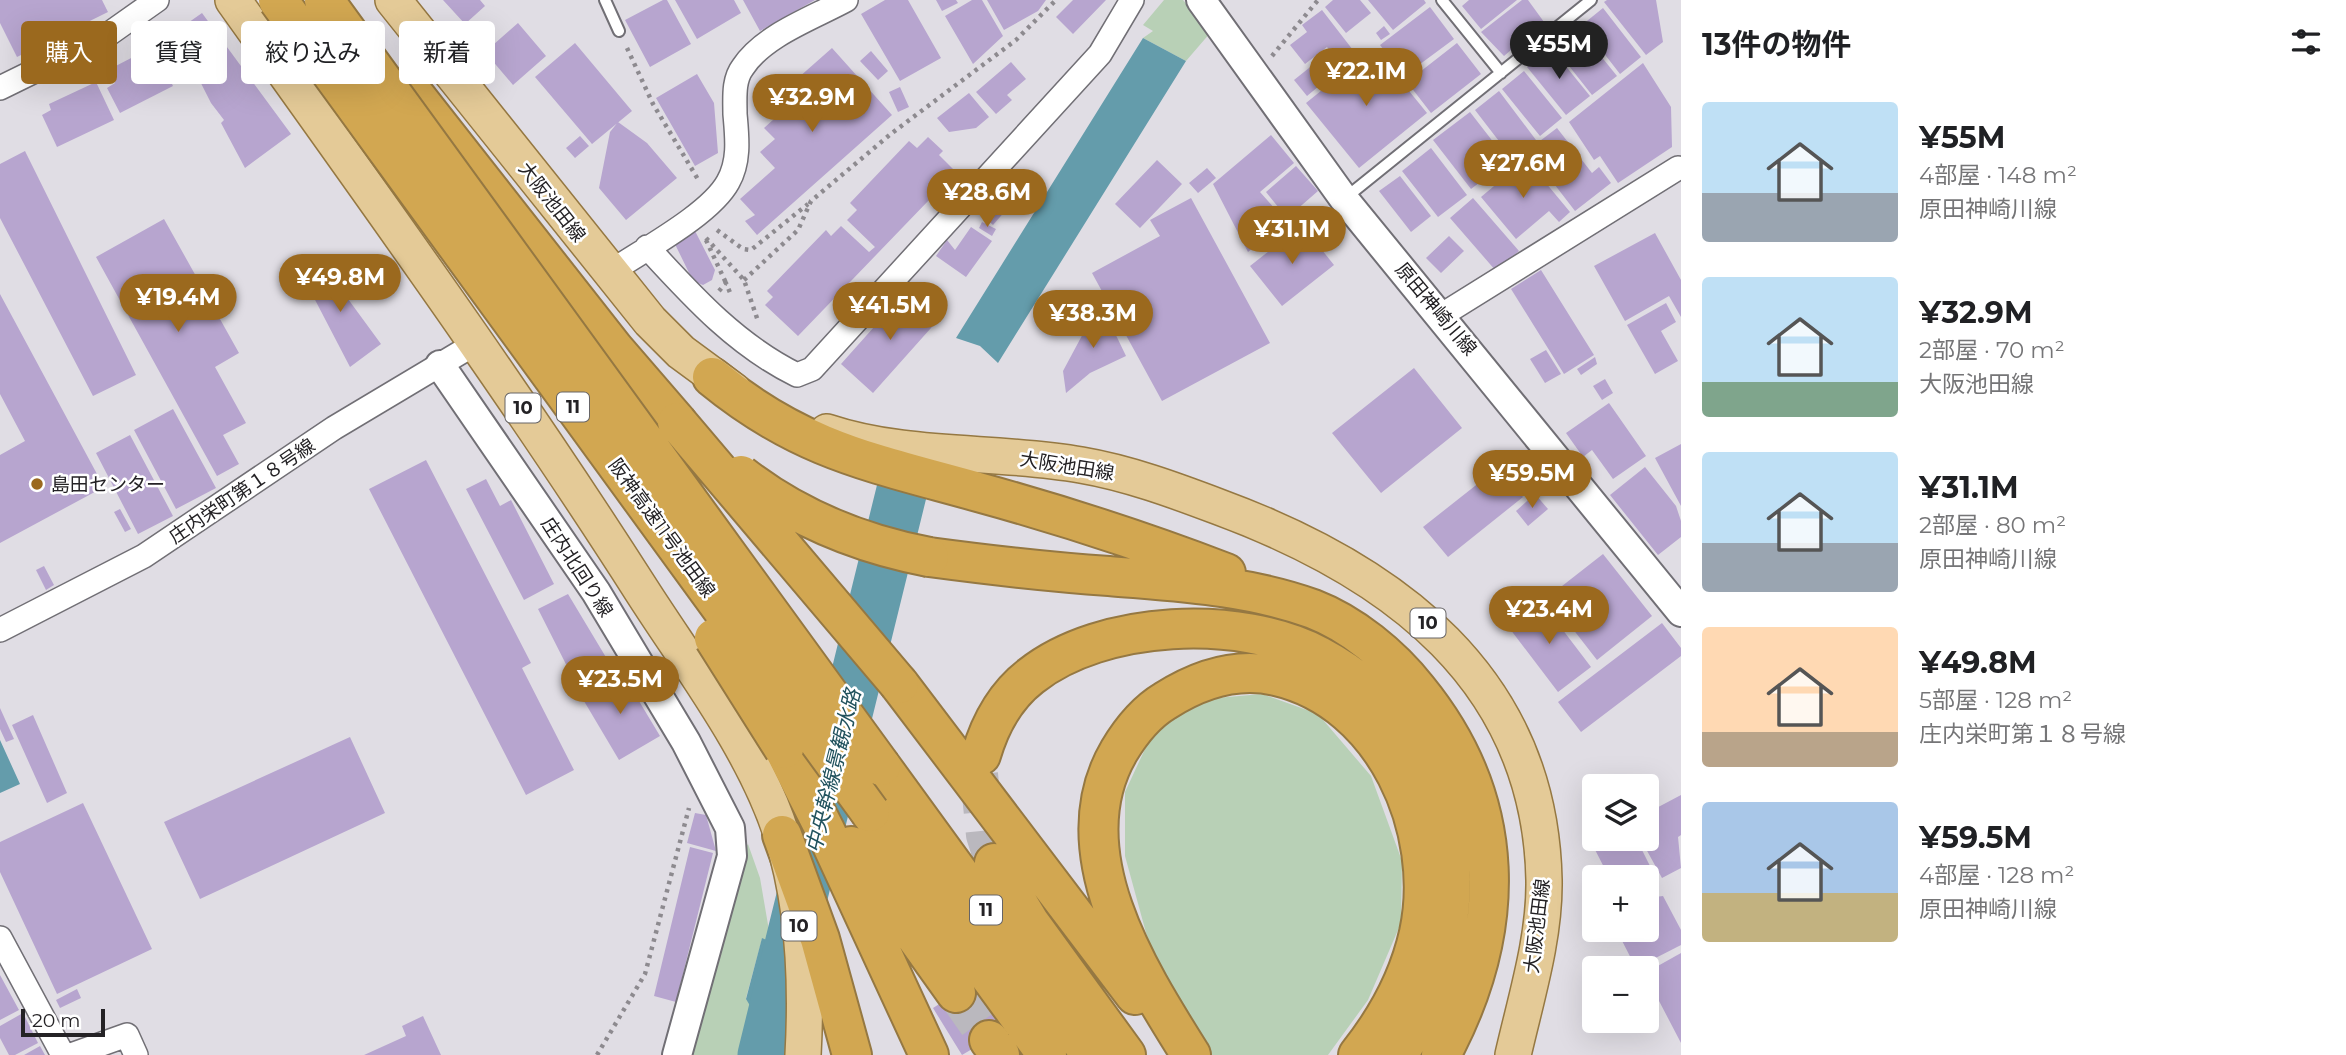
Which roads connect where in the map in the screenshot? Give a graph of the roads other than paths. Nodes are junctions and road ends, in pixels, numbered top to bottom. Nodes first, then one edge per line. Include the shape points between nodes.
1 (157, 0) edge
2 (233, 0) edge
3 (278, 0) edge
4 (324, 0) edge
5 (341, 0) edge
6 (393, 0) edge
7 (605, 0) edge
8 (846, 0) edge
9 (1132, 0) edge
10 (1201, 0) edge
11 (1442, 0) edge
12 (1591, 0) edge
13 (619, 31) road end
14 (1501, 72) junction
15 (0, 88) edge
16 (1678, 168) dead end
17 (1344, 199) junction
18 (647, 247) junction
19 (609, 273) junction
20 (1442, 315) junction
21 (478, 342) junction
22 (440, 365) junction
23 (712, 377) joint
24 (677, 422) junction
25 (596, 438) junction
26 (874, 453) junction
27 (1314, 610) junction
28 (1681, 611) edge
29 (0, 630) edge
30 (981, 755) tunnel mouth
31 (782, 835) junction
32 (994, 863) tunnel mouth
33 (853, 869) junction
34 (0, 938) edge
35 (956, 993) tunnel mouth
36 (63, 1055) edge
37 (71, 1055) edge
38 (136, 1055) edge
39 (677, 1055) edge
40 (803, 1055) edge
41 (852, 1055) edge
42 (929, 1055) edge
43 (1047, 1055) edge
44 (1091, 1055) edge
45 (1126, 1055) edge
46 (1181, 1055) edge
47 (1191, 1055) edge
48 (1358, 1055) edge
49 (1398, 1055) edge
50 (1441, 1055) edge
51 (1513, 1055) edge

1 - 15 street via 106,36
2 - 21 main road, 10
3 - 25 highway, 阪神高速11号池田線 / 11, bridge
4 - 44 highway, 阪神高速11号池田線 / 11, bridge
5 - 24 highway via 614,349
6 - 19 main road, 大阪池田線
7 - 13 lane
8 - 18 street via 757,51 742,68 735,84 737,148 729,180 703,215
9 - 18 street via 1100,54 812,369 797,375 736,336 704,310
10 - 17 street, 原田神崎川線
11 - 14 lane
12 - 14 lane
14 - 17 lane
16 - 20 street
17 - 20 street, 原田神崎川線
18 - 19 street
19 - 23 main road, 大阪池田線 via 650,321
20 - 28 street, 原田神崎川線
21 - 22 street, 庄内栄町第１８号線
21 - 31 main road, 10 via 738,744
22 - 29 street, 庄内栄町第１８号線 via 334,429 144,556
22 - 39 street, 庄内北回り線 via 596,592 686,741 730,828 732,856
23 - 26 highway via 799,437
24 - 27 highway, bridge via 784,505 860,539 929,557 1224,587
24 - 46 highway, bridge via 899,684
25 - 33 highway, bridge
25 - 43 highway, 阪神高速11号池田線 / 11, bridge
26 - 27 highway via 980,492 1149,544
26 - 51 main road, 大阪池田線 / 10 via 999,456 1114,472 1277,529 1348,564 1429,624 1487,693 1516,750 1537,814 1542,916
27 - 50 highway via 1349,629 1407,677 1451,736 1479,803 1491,878 1489,915 1471,991
30 - 49 highway via 988,731 1030,677 1073,651 1123,636 1188,630 1255,634 1288,642 1348,675 1398,721 1420,753 1436,790 1450,852 1448,939 1424,1009
31 - 40 main road, 10 via 800,929
31 - 41 highway via 820,939
32 - 45 highway via 1030,923
33 - 35 highway
33 - 42 highway
34 - 36 street
37 - 38 street via 127,1035
47 - 48 highway via 1122,931 1109,895 1099,820 1113,762 1139,721 1185,688 1245,674 1304,685 1353,717 1393,768 1418,833 1424,865 1419,933 1392,1003

